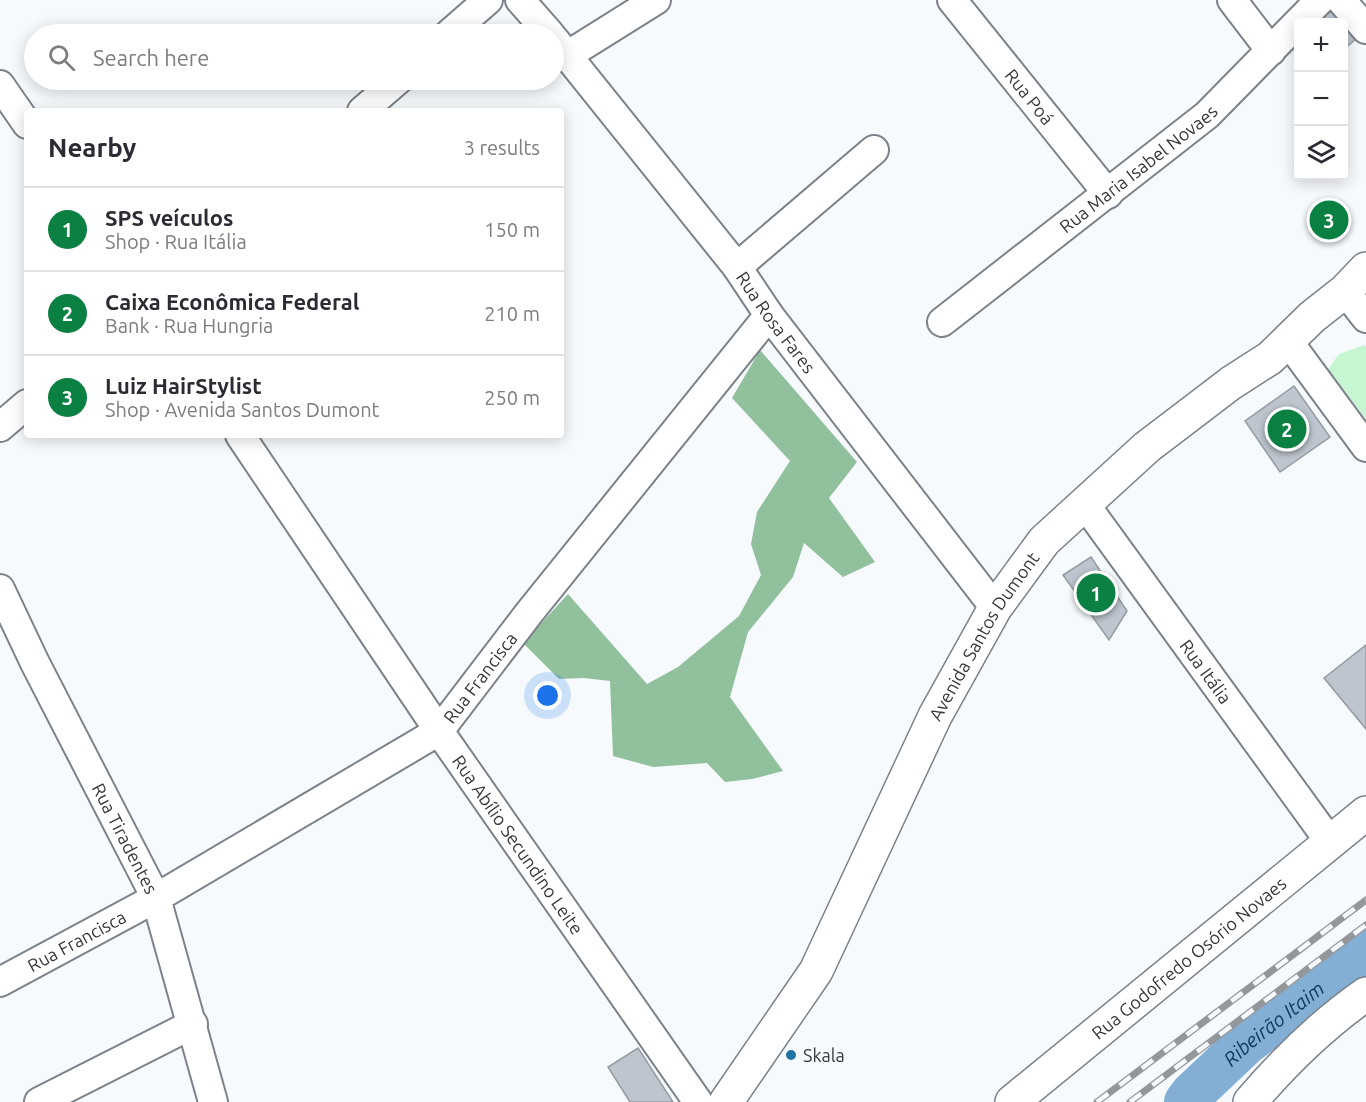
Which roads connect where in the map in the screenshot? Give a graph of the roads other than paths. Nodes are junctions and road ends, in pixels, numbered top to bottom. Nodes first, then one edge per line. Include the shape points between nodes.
1 (488, 0) edge
2 (520, 0) edge
3 (656, 0) edge
4 (952, 0) edge
5 (1232, 0) edge
6 (1320, 0) edge
7 (1341, 0) edge
8 (460, 24) edge
9 (541, 24) edge
10 (1366, 29) edge
11 (564, 40) edge
12 (1270, 51) junction
13 (564, 52) edge
14 (0, 86) edge
15 (386, 90) edge
16 (365, 108) edge
17 (24, 120) edge
18 (874, 150) dead end
19 (1108, 194) junction
20 (737, 267) junction
21 (1356, 280) edge
22 (769, 315) junction
23 (1366, 318) edge
24 (942, 322) dead end
25 (1288, 341) junction
26 (24, 407) edge
27 (0, 427) edge
28 (242, 438) edge
29 (1366, 447) edge
30 (1084, 503) junction
31 (0, 589) edge
32 (996, 608) junction
33 (439, 731) junction
34 (1366, 813) edge
35 (1330, 842) junction
36 (156, 898) junction
37 (0, 982) edge
38 (1366, 994) edge
39 (193, 1024) junction
40 (39, 1102) edge
41 (213, 1102) edge
42 (698, 1102) edge
43 (726, 1102) edge
44 (1012, 1102) edge
45 (1250, 1102) edge

1 - 8 street
2 - 9 street, Rua Rosa Fares
3 - 11 street
4 - 19 street, Rua Poá
5 - 12 street
6 - 12 street, Rua Maria Isabel Novaes
7 - 10 street
12 - 19 street, Rua Maria Isabel Novaes via 1207,115
13 - 20 street, Rua Rosa Fares
14 - 17 street
15 - 16 street
18 - 20 street
19 - 24 street, Rua Maria Isabel Novaes
20 - 22 street, Rua Rosa Fares
21 - 23 street
21 - 25 main road, Avenida Santos Dumont
22 - 32 street, Rua Rosa Fares
22 - 33 street, Rua Francisca
25 - 29 street
25 - 30 main road, Avenida Santos Dumont via 1148,447
26 - 27 street
28 - 33 street, Rua Abílio Secundino Leite
30 - 32 main road, Avenida Santos Dumont via 1044,541
30 - 35 street, Rua Itália
31 - 36 street, Rua Tiradentes
32 - 43 main road, Avenida Santos Dumont via 935,716 816,971
33 - 36 street, Rua Francisca
33 - 42 street, Rua Abílio Secundino Leite
34 - 35 main road, Rua Godofredo Osório Novaes
35 - 44 main road, Rua Godofredo Osório Novaes
36 - 37 street, Rua Francisca
36 - 39 street, Rua Tiradentes
38 - 45 main road via 1276,1071
39 - 40 street
39 - 41 street, Rua Tiradentes

